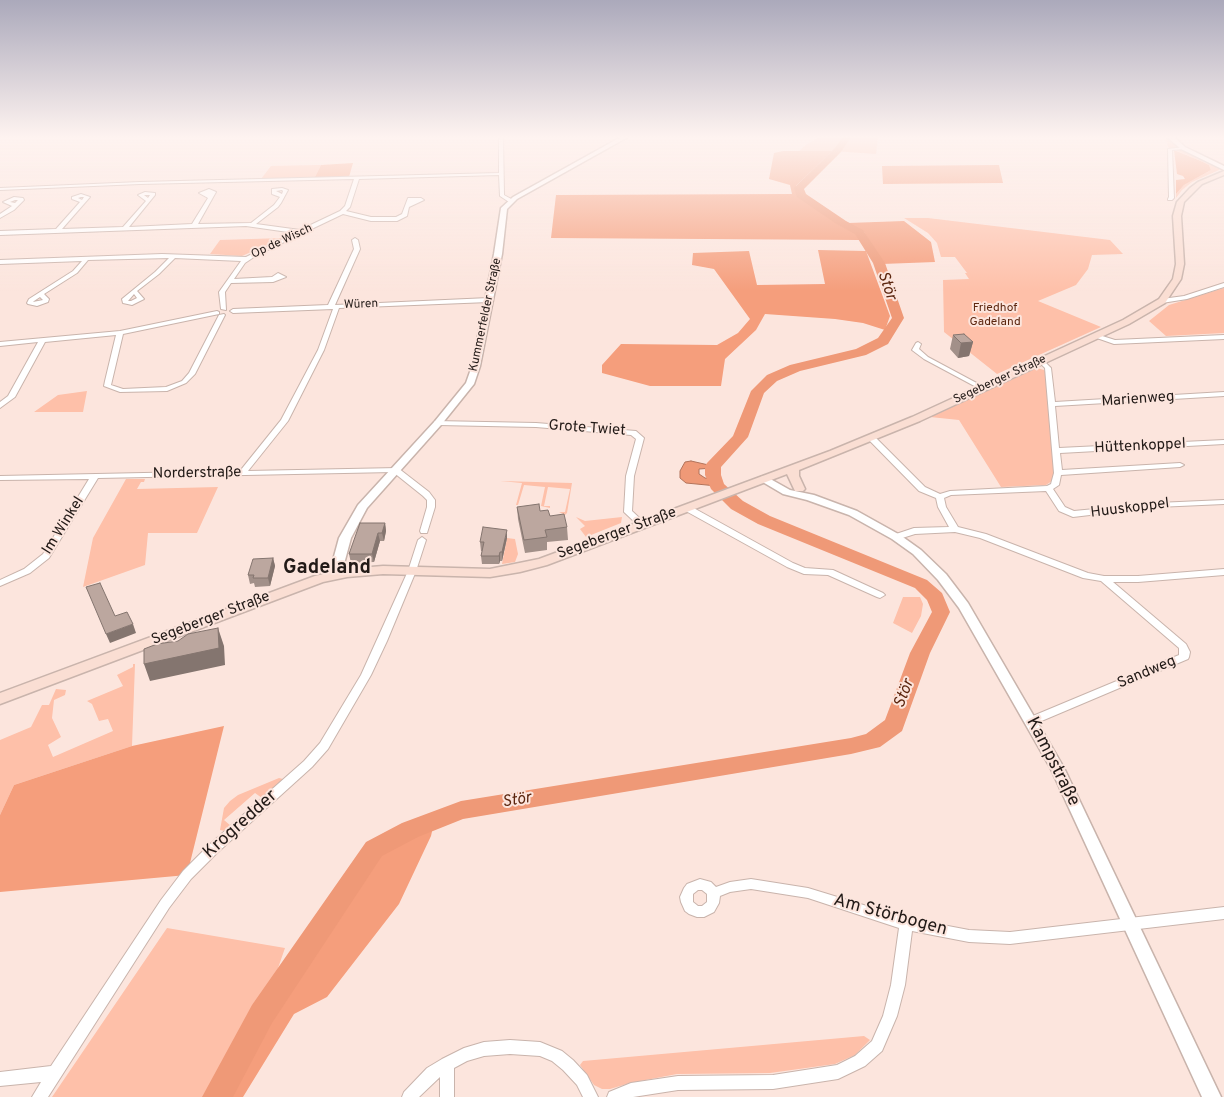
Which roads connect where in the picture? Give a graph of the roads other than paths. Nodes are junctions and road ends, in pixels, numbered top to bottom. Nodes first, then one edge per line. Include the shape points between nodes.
1 (39, 188) edge
2 (353, 188) edge
3 (501, 188) edge
4 (534, 188) edge
5 (1171, 188) edge
6 (1193, 188) edge
7 (0, 190) edge
8 (283, 196) dead end
9 (211, 198) dead end
10 (1170, 199) dead end
11 (148, 200) dead end
12 (511, 201) junction
13 (83, 202) dead end
14 (15, 205) dead end
15 (407, 206) dead end
16 (342, 212) junction
17 (0, 216) edge
18 (253, 224) junction
19 (194, 226) junction
20 (125, 228) junction
21 (57, 231) junction
22 (302, 232) junction
23 (0, 233) edge
24 (355, 240) dead end
25 (174, 256) junction
26 (87, 258) junction
27 (246, 259) junction
28 (3, 262) edge
29 (0, 269) edge
30 (272, 280) dead end
31 (229, 281) junction
32 (1224, 285) edge
33 (134, 291) dead end
34 (41, 294) dead end
35 (489, 300) junction
36 (1162, 301) junction
37 (334, 306) junction
38 (221, 312) junction
39 (120, 333) junction
40 (1096, 336) junction
41 (1224, 337) edge
42 (43, 340) junction
43 (0, 344) edge
44 (918, 344) dead end
45 (1042, 361) junction
46 (982, 388) junction
47 (1224, 394) edge
48 (1052, 404) junction
49 (0, 406) edge
50 (438, 423) junction
51 (640, 438) joint
52 (872, 438) junction
53 (1224, 442) edge
54 (1056, 450) junction
55 (1180, 465) dead end
56 (793, 469) junction
57 (395, 470) junction
58 (242, 473) junction
59 (1058, 473) junction
60 (95, 476) junction
61 (0, 478) edge
62 (765, 479) junction
63 (1048, 488) junction
64 (799, 489) junction
65 (810, 497) junction
66 (940, 497) junction
67 (1224, 502) edge
68 (687, 508) junction
69 (643, 525) junction
70 (956, 530) junction
71 (896, 537) junction
72 (412, 571) junction
73 (1224, 572) edge
74 (335, 575) junction
75 (1104, 579) junction
76 (0, 583) edge
77 (880, 594) dead end
78 (0, 699) edge
79 (1032, 722) junction
80 (713, 893) dead end
81 (1224, 913) edge
82 (1130, 923) junction
83 (906, 924) junction
84 (448, 1064) junction
85 (54, 1073) junction
86 (0, 1079) edge
87 (39, 1097) edge
88 (409, 1097) edge
89 (448, 1097) edge
90 (591, 1097) edge
91 (614, 1097) edge
92 (1212, 1097) edge

1 - 7 street
2 - 16 street
3 - 12 street via 502,196
4 - 12 street
5 - 10 street
6 - 36 main road, Segeberger Straße via 1181,202 1177,216 1180,264 1177,279
8 - 18 street via 276,206
9 - 19 street
11 - 20 street
12 - 35 street, Kummerfelder Straße via 503,210
13 - 21 street
14 - 17 street
15 - 16 street via 404,216 397,219 372,219
16 - 22 street, Op de Wisch
18 - 19 street
18 - 22 street
19 - 20 street
20 - 21 street
21 - 23 street
22 - 27 street, Op de Wisch
24 - 37 street via 357,249
25 - 26 street
25 - 27 street
25 - 33 street
26 - 28 street
26 - 34 street via 75,272
27 - 31 street, Op de Wisch
28 - 29 street
30 - 31 street, Op de Wisch
31 - 38 street, Op de Wisch via 222,296
32 - 36 street via 1185,298
35 - 37 street, Würen
35 - 50 street, Kummerfelder Straße via 473,377 465,392
36 - 40 main road, Segeberger Straße
37 - 38 street, Würen
37 - 58 street via 321,350 284,421
38 - 39 street
38 - 39 street, Op de Wisch via 192,374 184,382 167,389 122,391 108,386
39 - 42 street
40 - 41 street via 1114,342
40 - 45 main road, Segeberger Straße
42 - 43 street
42 - 49 street via 10,397
44 - 46 street via 915,350 926,358
45 - 46 main road, Segeberger Straße
45 - 48 street via 1048,368
46 - 52 main road, Segeberger Straße
47 - 48 street, Marienweg
48 - 54 street
50 - 51 street, Grote Twiet via 624,432
50 - 57 street, Kummerfelder Straße
51 - 69 street, Grote Twiet via 630,476 628,512
52 - 56 main road, Segeberger Straße
52 - 66 street via 922,489
53 - 54 street, Hüttenkoppel
54 - 59 street
55 - 59 street
56 - 62 main road, Segeberger Straße
56 - 64 main road via 792,476
57 - 58 street, Norderstraße
57 - 72 street, Krogredder via 431,500 432,507
57 - 74 street, Kummerfelder Straße via 356,516 343,543
58 - 60 street, Norderstraße
59 - 63 street via 1054,485
60 - 61 street, Norderstraße
60 - 76 street, Im Winkel via 46,556 27,571
62 - 64 street, Kampstraße
62 - 65 street, Kampstraße via 787,492
62 - 68 main road, Segeberger Straße
63 - 66 street via 950,493
63 - 67 street, Huuskoppel via 1062,509 1073,514
64 - 65 street, Kampstraße
65 - 71 street, Kampstraße via 853,513
66 - 70 street via 942,507
68 - 69 main road, Segeberger Straße
68 - 77 street, Segeberger Straße via 790,565 804,571 830,572
69 - 72 main road, Segeberger Straße via 520,568 490,573
70 - 71 street via 914,531
70 - 75 street via 983,536 1086,576
71 - 79 street, Kampstraße via 942,577 964,606
72 - 74 main road, Segeberger Straße via 360,571
72 - 85 street, Krogredder via 366,675 324,746 187,875
73 - 75 street
74 - 78 main road, Segeberger Straße
75 - 79 street, Sandweg via 1183,646 1184,657
79 - 82 street, Kampstraße via 1058,768
80 - 83 street, Am Störbogen via 730,886 751,884 776,887 816,895
81 - 82 street
82 - 83 street, Am Störbogen via 1010,938 969,936
82 - 92 street, Kampstraße
83 - 91 street via 898,985 890,1016 877,1046 860,1061 838,1072 773,1082 678,1083 631,1090
84 - 88 street via 432,1073
84 - 89 street
84 - 90 street via 484,1049 540,1049 568,1065 582,1080
85 - 86 street
85 - 87 street, Krogredder

